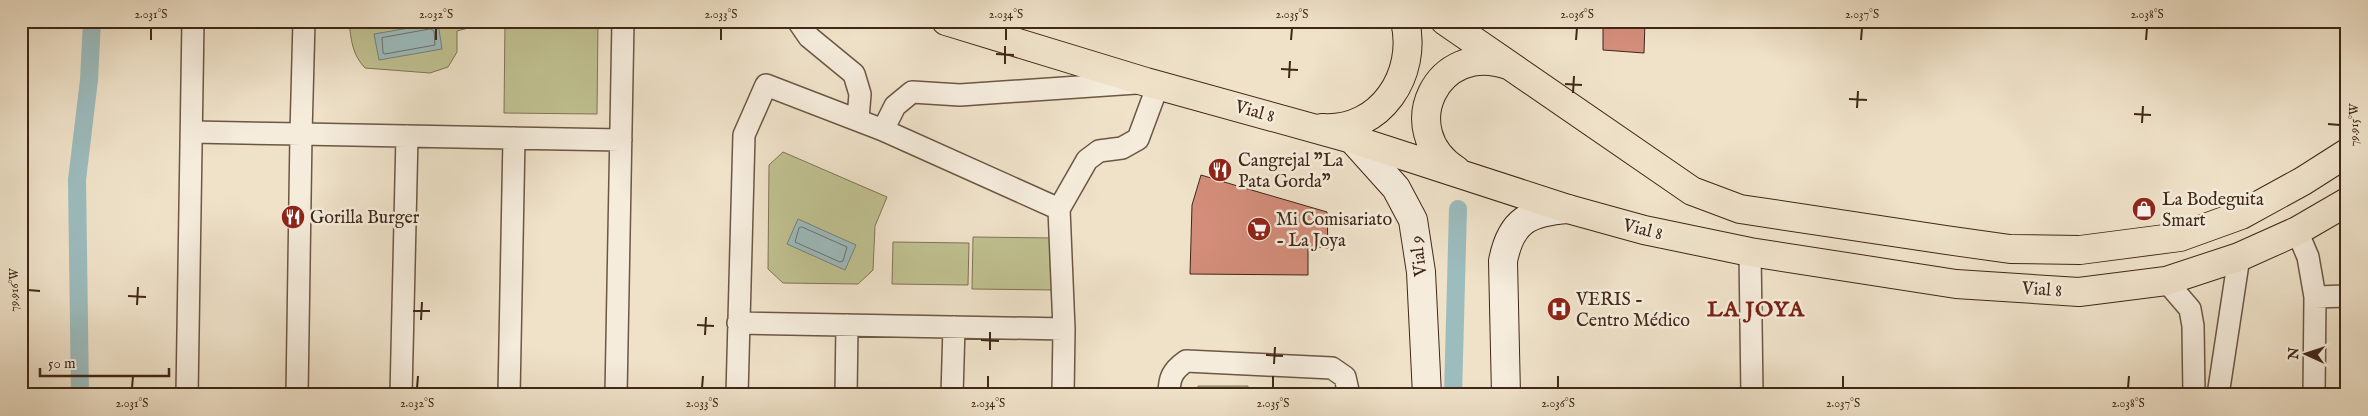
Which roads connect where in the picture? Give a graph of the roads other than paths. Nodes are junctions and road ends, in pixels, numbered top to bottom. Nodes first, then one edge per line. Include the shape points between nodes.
1 (193, 21) edge
2 (304, 21) edge
3 (623, 21) edge
4 (798, 21) edge
5 (946, 21) edge
6 (1405, 21) edge
7 (1445, 21) edge
8 (1509, 66) junction
9 (1152, 84) junction
10 (858, 119) junction
11 (1301, 124) junction
12 (883, 130) junction
13 (192, 132) junction
14 (301, 134) junction
15 (407, 136) junction
16 (514, 138) junction
17 (1352, 139) junction
18 (621, 140) junction
19 (2347, 153) edge
20 (1468, 175) junction
21 (2347, 202) edge
22 (1568, 208) junction
23 (1059, 209) junction
24 (2297, 232) junction
25 (1750, 252) junction
26 (2239, 257) junction
27 (2166, 281) junction
28 (2347, 296) edge
29 (2315, 297) junction
30 (738, 323) junction
31 (848, 325) junction
32 (954, 327) junction
33 (1064, 329) junction
34 (187, 395) edge
35 (297, 395) edge
36 (401, 395) edge
37 (508, 395) edge
38 (616, 395) edge
39 (737, 395) edge
40 (846, 395) edge
41 (952, 395) edge
42 (1063, 395) edge
43 (1169, 395) edge
44 (1349, 395) edge
45 (1426, 395) edge
46 (1506, 395) edge
47 (1752, 395) edge
48 (2194, 395) edge
49 (2218, 395) edge
50 (2314, 395) edge

1 - 13 street
2 - 14 street
3 - 18 street
4 - 10 street via 809,37 854,74 860,94
5 - 9 main road, Vial 8
6 - 11 main road via 1409,47 1406,68 1398,87 1380,109 1343,127
7 - 8 main road
8 - 19 main road via 1692,191 1740,209 2010,249 2080,250 2180,237 2241,214
8 - 20 main road via 1486,60 1462,64 1442,77 1429,98 1426,121 1432,145 1446,164
9 - 11 main road, Vial 8
9 - 12 street via 960,96 912,92 894,106
9 - 23 street via 1138,140 1122,148 1099,151 1087,160
10 - 12 street
10 - 30 street via 766,85 744,135
11 - 17 main road, Vial 8
12 - 23 street
13 - 14 street
13 - 34 street
14 - 15 street
14 - 35 street
15 - 16 street
15 - 36 street
16 - 18 street
16 - 37 street
17 - 20 main road, Vial 8
17 - 45 street, Vial 9 via 1396,188 1413,220 1421,272
18 - 38 street
20 - 22 main road, Vial 8
21 - 24 main road, Vial 8
22 - 25 main road, Vial 8 via 1644,230
22 - 46 street via 1529,216 1512,233 1506,246 1503,261
23 - 33 street
24 - 26 main road, Vial 8
24 - 29 street via 2308,257
25 - 27 main road, Vial 8 via 1956,284 2079,292
25 - 47 street
26 - 27 main road, Vial 8
26 - 49 street
27 - 48 street via 2190,309
28 - 29 street
29 - 50 street
30 - 31 street
30 - 39 street
31 - 32 street
31 - 40 street
32 - 33 street
32 - 41 street
33 - 42 street
43 - 44 street via 1169,380 1174,370 1186,361 1332,368 1345,377

